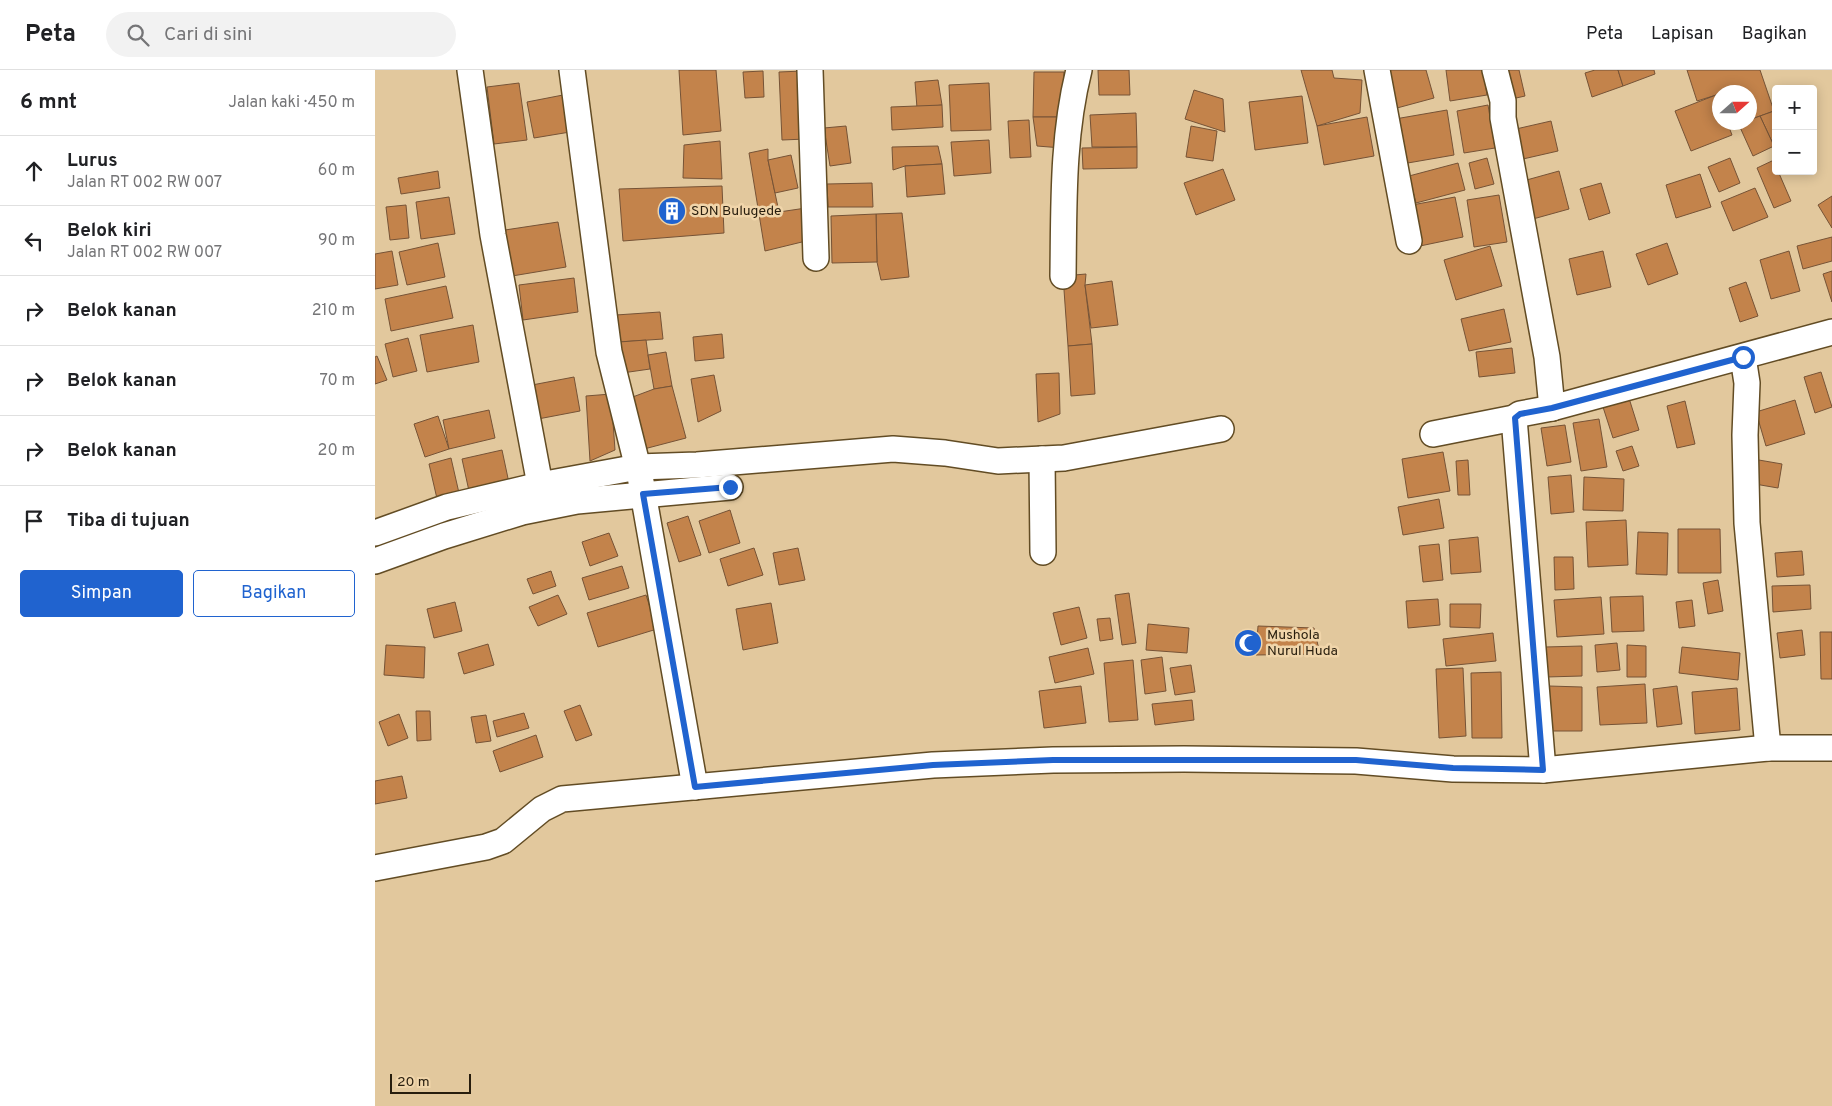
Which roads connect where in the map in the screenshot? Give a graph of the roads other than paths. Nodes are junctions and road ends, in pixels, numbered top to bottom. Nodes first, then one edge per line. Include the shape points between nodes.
1 (470, 70) edge
2 (572, 70) edge
3 (810, 70) edge
4 (1079, 70) edge
5 (1377, 70) edge
6 (1495, 70) edge
7 (1409, 241) dead end
8 (816, 258) dead end
9 (1063, 276) dead end
10 (1832, 332) edge
11 (1743, 357) junction
12 (1552, 399) junction
13 (1515, 418) junction
14 (1221, 430) dead end
15 (1433, 434) dead end
16 (1042, 470) junction
17 (641, 481) junction
18 (540, 485) junction
19 (730, 487) dead end
20 (375, 533) edge
21 (1043, 552) dead end
22 (375, 561) edge
23 (1768, 748) junction
24 (1832, 748) edge
25 (1543, 770) junction
26 (695, 787) junction
27 (375, 868) edge

1 - 18 street via 493,235
2 - 17 street via 609,352
3 - 8 street
4 - 9 street via 1071,102 1065,166
5 - 7 street
6 - 12 street via 1503,101 1503,118
10 - 11 street
11 - 12 street
11 - 23 street via 1747,383 1747,522
12 - 13 street
13 - 15 street
13 - 25 street
14 - 16 street via 1064,458
16 - 17 street via 945,453 893,450 697,465
16 - 21 street
17 - 18 street
17 - 19 street
17 - 22 street via 577,501 521,512
17 - 26 street
18 - 20 street via 447,507
23 - 24 street
23 - 25 street
25 - 26 street via 1453,768 1356,760 1053,760 933,765
26 - 27 street via 563,799 542,809 503,841

